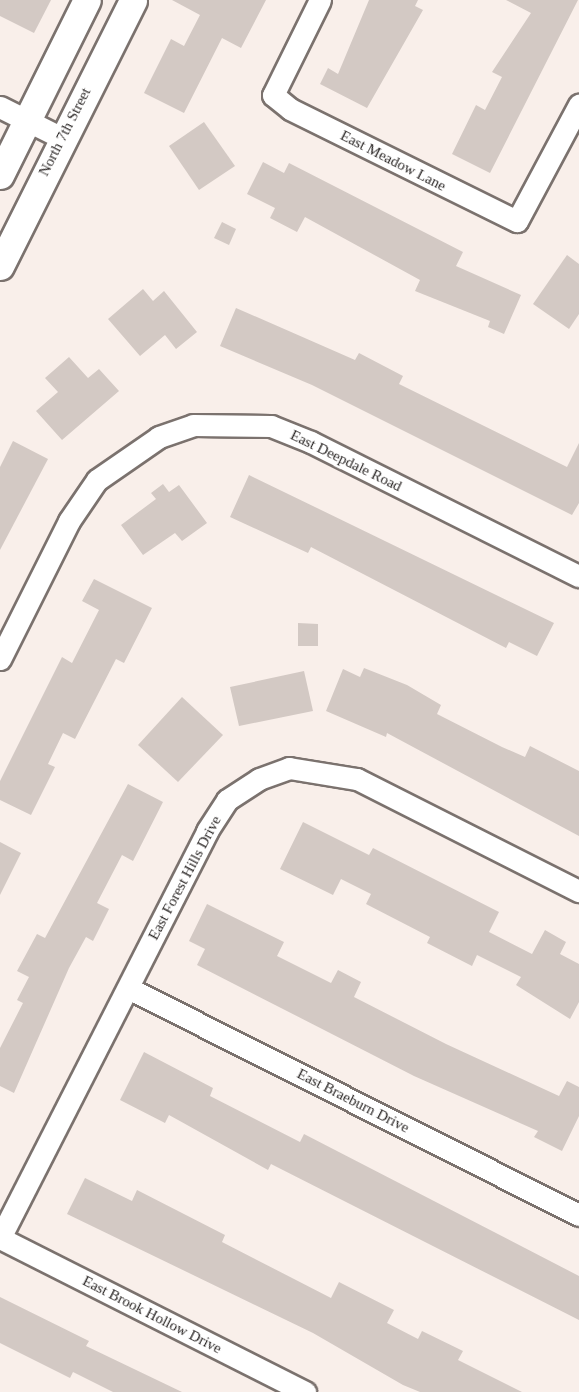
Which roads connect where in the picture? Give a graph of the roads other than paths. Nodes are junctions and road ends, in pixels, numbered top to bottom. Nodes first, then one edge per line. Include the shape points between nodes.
1 (87, 0) edge
2 (133, 0) edge
3 (320, 0) edge
4 (579, 105) edge
5 (0, 107) edge
6 (27, 120) junction
7 (62, 138) junction
8 (0, 175) edge
9 (0, 266) edge
10 (579, 576) edge
11 (0, 659) edge
12 (579, 891) edge
13 (128, 988) junction
14 (579, 1215) edge
15 (0, 1238) edge
16 (305, 1392) edge

1 - 6 main road
2 - 7 main road, North 7th Street
3 - 4 street, East Meadow Lane via 273,95 290,109 517,221
5 - 6 street
6 - 7 street
6 - 8 main road
7 - 9 main road, North 7th Street
10 - 11 street, East Deepdale Road via 311,442 271,426 193,425 159,437 97,480 69,521
12 - 13 street, East Forest Hills Drive via 357,779 289,768 259,779 227,800
13 - 14 street, East Braeburn Drive
13 - 15 street, East Forest Hills Drive
15 - 16 street, East Brook Hollow Drive

